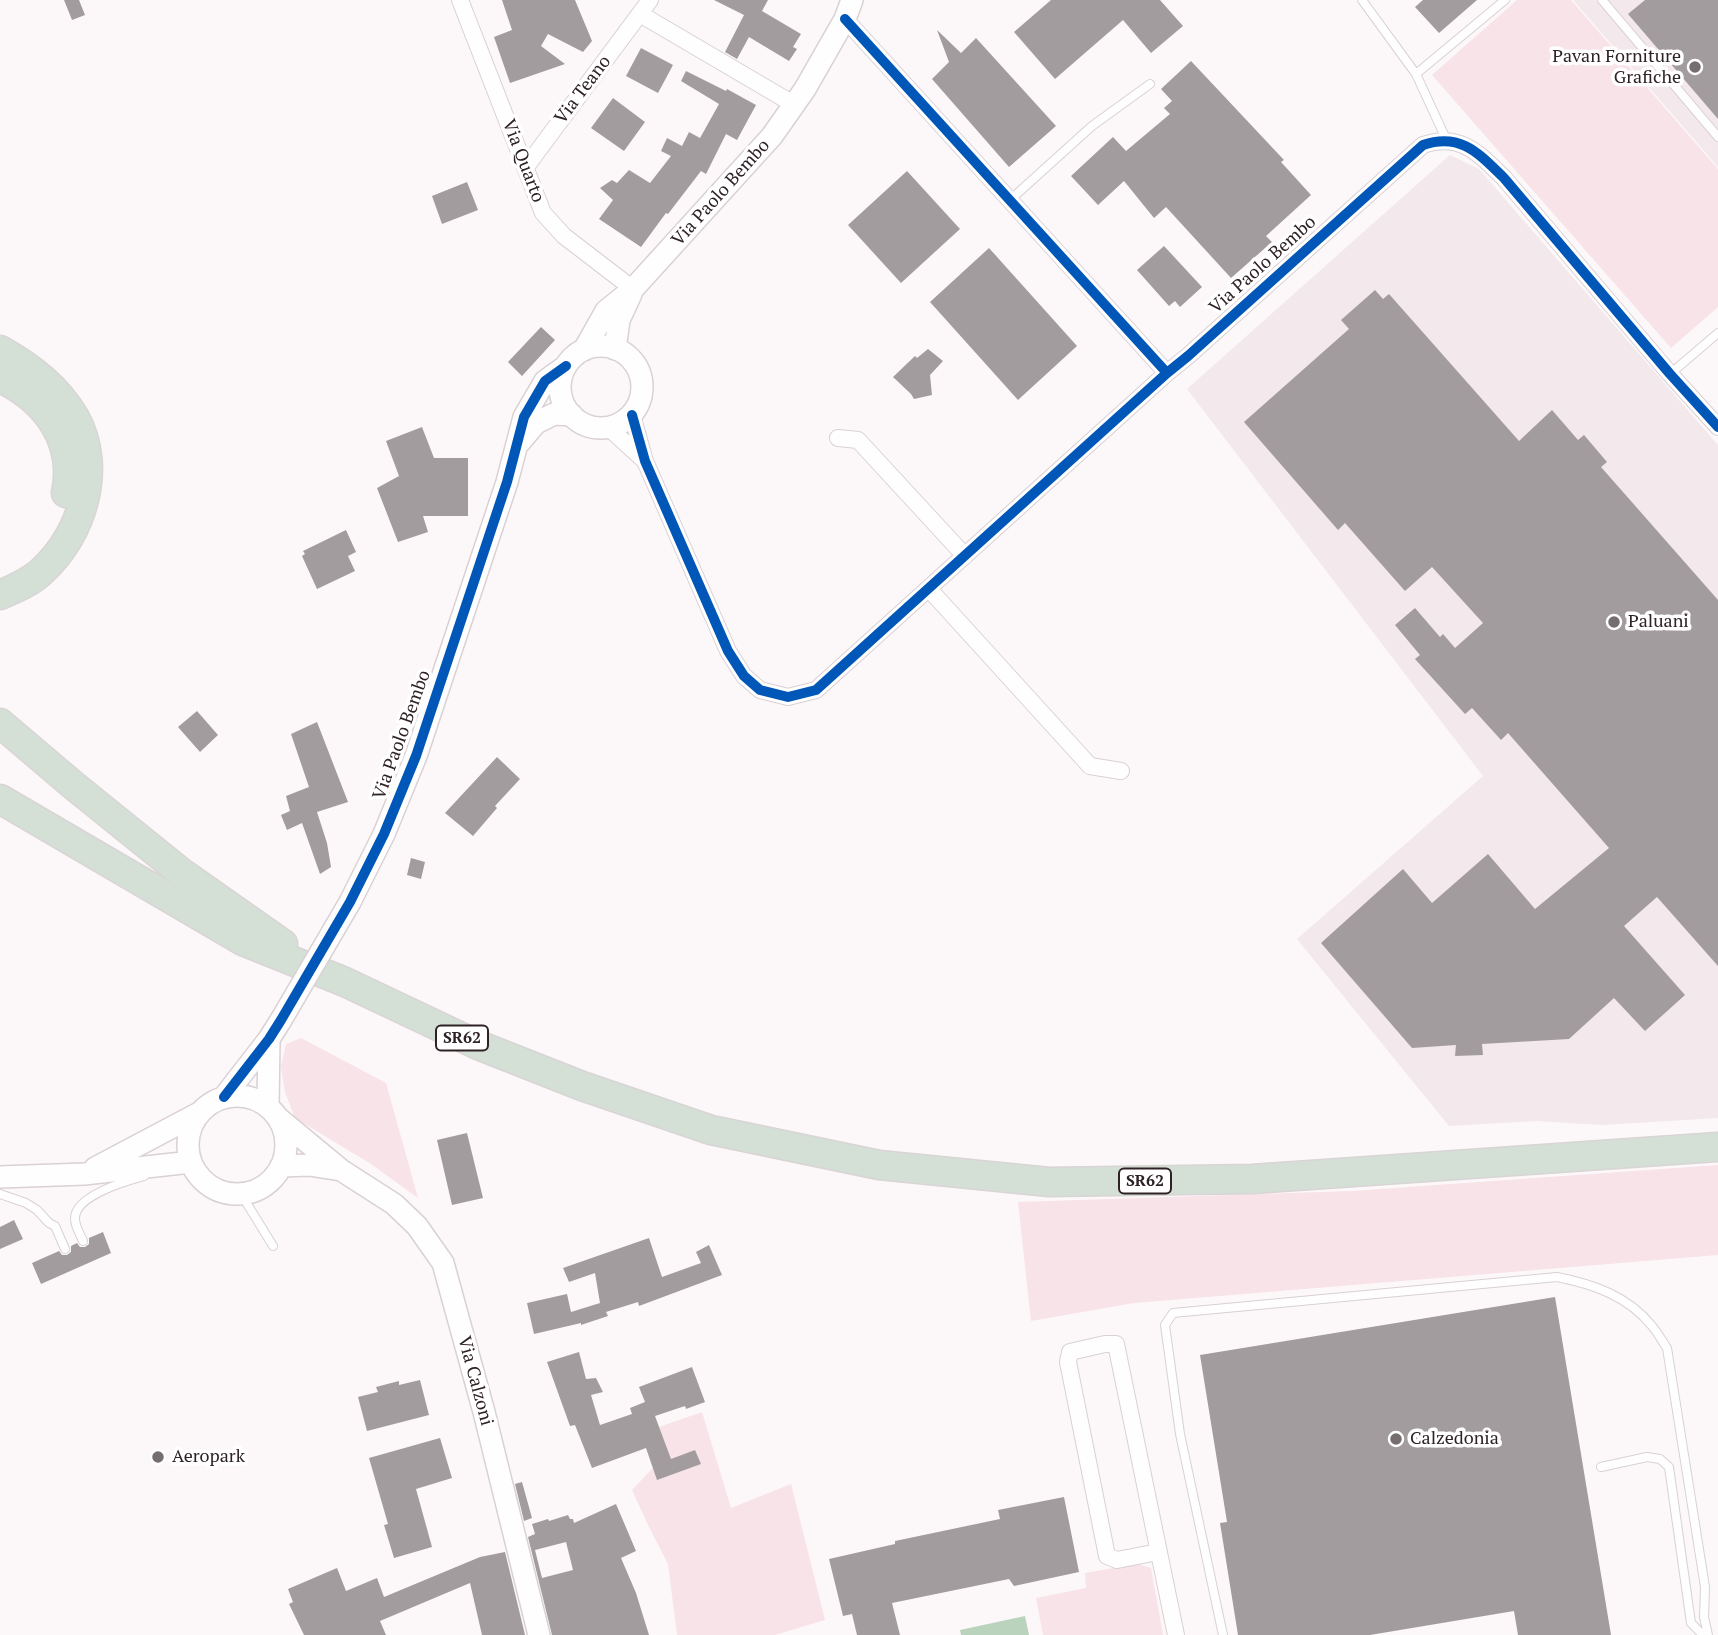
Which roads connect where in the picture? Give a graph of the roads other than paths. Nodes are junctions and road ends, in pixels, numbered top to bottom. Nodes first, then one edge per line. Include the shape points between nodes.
1 (460, 0) edge
2 (650, 0) edge
3 (1362, 0) edge
4 (1505, 0) edge
5 (1602, 0) edge
6 (848, 10) edge
7 (640, 14) junction
8 (1416, 74) junction
9 (1150, 84) dead end
10 (795, 105) junction
11 (1718, 137) edge
12 (1447, 141) junction
13 (526, 167) junction
14 (1009, 200) junction
15 (633, 289) junction
16 (1718, 332) edge
17 (0, 349) edge
18 (615, 349) junction
19 (584, 350) junction
20 (566, 366) junction
21 (1167, 373) junction
22 (1670, 374) junction
23 (0, 378) edge
24 (572, 415) junction
25 (632, 415) junction
26 (1718, 427) edge
27 (609, 428) junction
28 (838, 438) dead end
29 (518, 444) junction
30 (645, 461) junction
31 (965, 556) junction
32 (0, 578) edge
33 (929, 589) junction
34 (0, 595) edge
35 (0, 704) edge
36 (0, 723) edge
37 (1121, 771) dead end
38 (74, 785) junction
39 (0, 799) edge
40 (345, 982) junction
41 (275, 1029) junction
42 (224, 1097) junction
43 (272, 1112) junction
44 (199, 1113) junction
45 (1718, 1147) edge
46 (191, 1162) junction
47 (281, 1166) junction
48 (341, 1170) junction
49 (84, 1174) junction
50 (0, 1177) edge
51 (0, 1194) edge
52 (241, 1194) junction
53 (83, 1241) dead end
54 (273, 1246) dead end
55 (65, 1249) dead end
56 (1601, 1466) dead end
57 (1158, 1552) junction
58 (539, 1635) edge
59 (1176, 1635) edge
60 (1223, 1635) edge
61 (1706, 1635) edge

1 - 13 street, Via Quarto
2 - 7 street, Via Teano
3 - 8 lane
4 - 8 lane
5 - 11 lane
6 - 10 street, Via Paolo Bembo
6 - 14 street, Via Paolo Bembo
7 - 10 street
7 - 13 street, Via Teano
8 - 12 lane
9 - 14 lane via 1091,126
10 - 15 street, Via Paolo Bembo
12 - 21 street, Via Paolo Bembo via 1423,145
12 - 22 street via 1474,149 1504,178
13 - 15 street, Via Quarto via 543,213 564,236
14 - 21 street, Via Paolo Bembo
15 - 18 street, Via Paolo Bembo via 619,320
15 - 19 street, Via Paolo Bembo via 606,311
16 - 22 lane
17 - 34 highway via 54,390 76,419 85,448 87,484 79,517 60,553 40,573
18 - 19 street
18 - 25 street via 627,355 641,377 639,404
19 - 20 street, Via Paolo Bembo
20 - 24 street via 562,397
20 - 29 street, Via Paolo Bembo via 545,381 524,417
21 - 31 street
22 - 26 street
23 - 32 highway via 39,403 57,427 66,454 68,484 51,540
24 - 27 street via 583,424
24 - 29 street, Via Paolo Bembo via 554,414 536,423
25 - 27 street
25 - 30 street
27 - 30 street
28 - 31 street via 858,440
29 - 41 street, Via Paolo Bembo, bridge via 416,756 384,834 350,902
30 - 33 street via 728,651 760,690 788,697 816,690
31 - 33 street
33 - 37 street via 1090,766
35 - 38 highway
36 - 38 highway, SR62
38 - 40 highway, SR62 via 193,881
39 - 40 highway via 243,941
40 - 45 highway, SR62 via 478,1045 582,1086 711,1130 879,1165 1049,1182 1252,1179
41 - 42 street, Via Paolo Bembo
41 - 43 street, Via Paolo Bembo
42 - 43 street via 254,1099
42 - 44 street, Via Paolo Bembo
43 - 47 street, Via Paolo Bembo via 286,1141
43 - 48 street, Via Calzoni
44 - 46 street via 188,1136
44 - 49 street, Via Paolo Bembo
46 - 49 street, Via Paolo Bembo
46 - 52 street via 205,1182
46 - 53 lane via 124,1182 85,1202 77,1209 75,1220
47 - 48 street, Via Calzoni
47 - 52 street via 265,1185
48 - 58 street, Via Calzoni via 394,1204 417,1226 443,1263
49 - 50 street, Via Paolo Bembo
51 - 55 lane via 37,1210 55,1226
52 - 54 lane
56 - 61 lane via 1647,1457 1660,1459 1669,1467 1691,1623
57 - 57 street via 1116,1344 1070,1352 1068,1362 1107,1556 1118,1560
57 - 59 street
60 - 61 lane via 1180,1434 1165,1325 1173,1313 1557,1277 1622,1298 1651,1324 1667,1348 1705,1587

